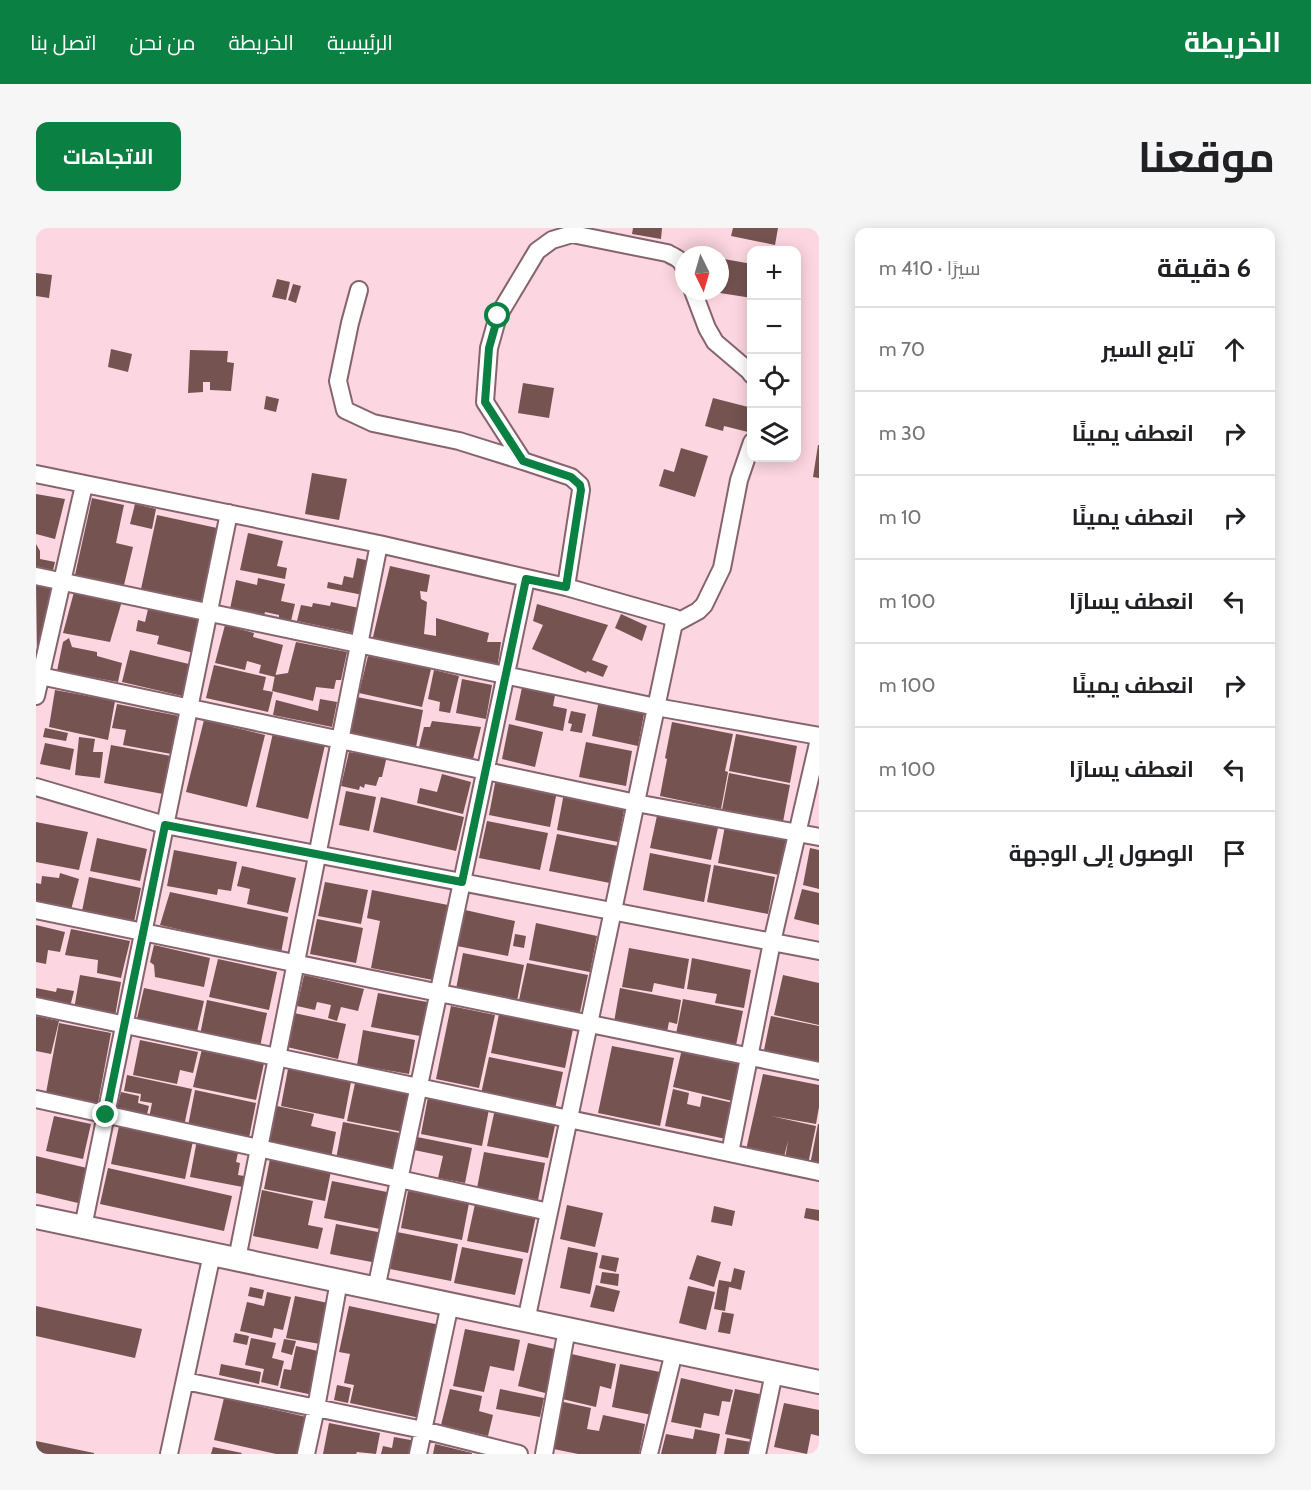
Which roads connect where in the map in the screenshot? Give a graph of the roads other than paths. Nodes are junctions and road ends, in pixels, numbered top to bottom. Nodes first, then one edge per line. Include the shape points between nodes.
1 (675, 256) edge
2 (359, 290) dead end
3 (696, 300) edge
4 (747, 369) edge
5 (747, 457) edge
6 (523, 461) junction
7 (36, 474) edge
8 (84, 486) junction
9 (229, 513) junction
10 (379, 544) junction
11 (36, 576) edge
12 (526, 579) junction
13 (62, 581) junction
14 (566, 587) junction
15 (208, 612) junction
16 (674, 624) junction
17 (360, 644) junction
18 (505, 675) junction
19 (38, 676) edge
20 (36, 696) edge
21 (656, 707) junction
22 (189, 708) junction
23 (819, 737) edge
24 (340, 740) junction
25 (485, 771) junction
26 (36, 787) edge
27 (636, 803) junction
28 (165, 825) junction
29 (798, 832) junction
30 (819, 837) edge
31 (318, 855) junction
32 (462, 882) junction
33 (36, 910) edge
34 (613, 911) junction
35 (143, 932) junction
36 (772, 942) junction
37 (819, 951) edge
38 (296, 964) junction
39 (438, 993) junction
40 (36, 1006) edge
41 (124, 1024) junction
42 (589, 1024) junction
43 (278, 1057) junction
44 (749, 1057) junction
45 (819, 1071) edge
46 (418, 1087) junction
47 (36, 1099) edge
48 (106, 1115) junction
49 (569, 1119) junction
50 (259, 1148) junction
51 (730, 1153) junction
52 (819, 1172) edge
53 (399, 1179) junction
54 (549, 1212) junction
55 (36, 1217) edge
56 (83, 1227) junction
57 (212, 1254) junction
58 (237, 1259) junction
59 (339, 1281) junction
60 (376, 1289) junction
61 (450, 1304) junction
62 (526, 1321) junction
63 (567, 1329) junction
64 (674, 1352) junction
65 (774, 1373) junction
66 (185, 1381) junction
67 (819, 1382) edge
68 (316, 1408) junction
69 (423, 1430) junction
70 (169, 1454) edge
71 (306, 1454) edge
72 (418, 1454) edge
73 (519, 1454) edge
74 (544, 1454) edge
75 (649, 1454) edge
76 (757, 1454) edge

1 - 6 street via 572,234 552,240 537,251 498,316 486,378 485,402
2 - 6 street via 338,381 345,410 373,423 459,441
3 - 4 street via 715,342
5 - 16 street via 722,568 704,605
6 - 14 street via 571,477 580,485
7 - 8 street
8 - 9 street
8 - 13 street
9 - 10 street
9 - 15 street
10 - 12 street
10 - 17 street
11 - 13 street
12 - 14 street
12 - 18 street
13 - 15 street
13 - 19 street
14 - 16 street via 670,616 675,618
15 - 17 street
15 - 22 street
16 - 21 street
17 - 18 street
17 - 24 street
18 - 21 street
18 - 25 street
19 - 20 street
19 - 22 street
21 - 23 street
21 - 27 street
22 - 24 street
22 - 28 street
23 - 29 street
24 - 25 street
24 - 31 street
25 - 27 street
25 - 32 street
26 - 28 street
27 - 29 street
27 - 34 street
28 - 31 street
28 - 35 street
29 - 30 street
29 - 36 street
31 - 32 street
31 - 38 street
32 - 34 street
32 - 39 street
33 - 35 street
34 - 36 street
34 - 42 street
35 - 38 street
35 - 41 street
36 - 37 street
36 - 44 street
38 - 39 street
38 - 43 street
39 - 42 street
39 - 46 street
40 - 41 street
41 - 43 street
41 - 48 street
42 - 44 street
42 - 49 street
43 - 46 street
43 - 50 street
44 - 45 street
44 - 51 street
46 - 49 street
46 - 53 street
47 - 48 street
48 - 50 street
48 - 56 street
49 - 51 street
49 - 54 street
50 - 53 street
50 - 58 street
51 - 52 street
53 - 54 street
53 - 60 street
54 - 62 street
55 - 56 street
56 - 57 street
57 - 58 street
57 - 66 street
58 - 59 street
59 - 60 street
59 - 68 street
60 - 61 street
61 - 62 street
61 - 69 street
62 - 63 street
63 - 64 street
63 - 74 street
64 - 65 street
64 - 75 street
65 - 67 street
65 - 76 street
66 - 68 street
66 - 70 street
68 - 69 street
68 - 71 street
69 - 72 street
69 - 73 street

